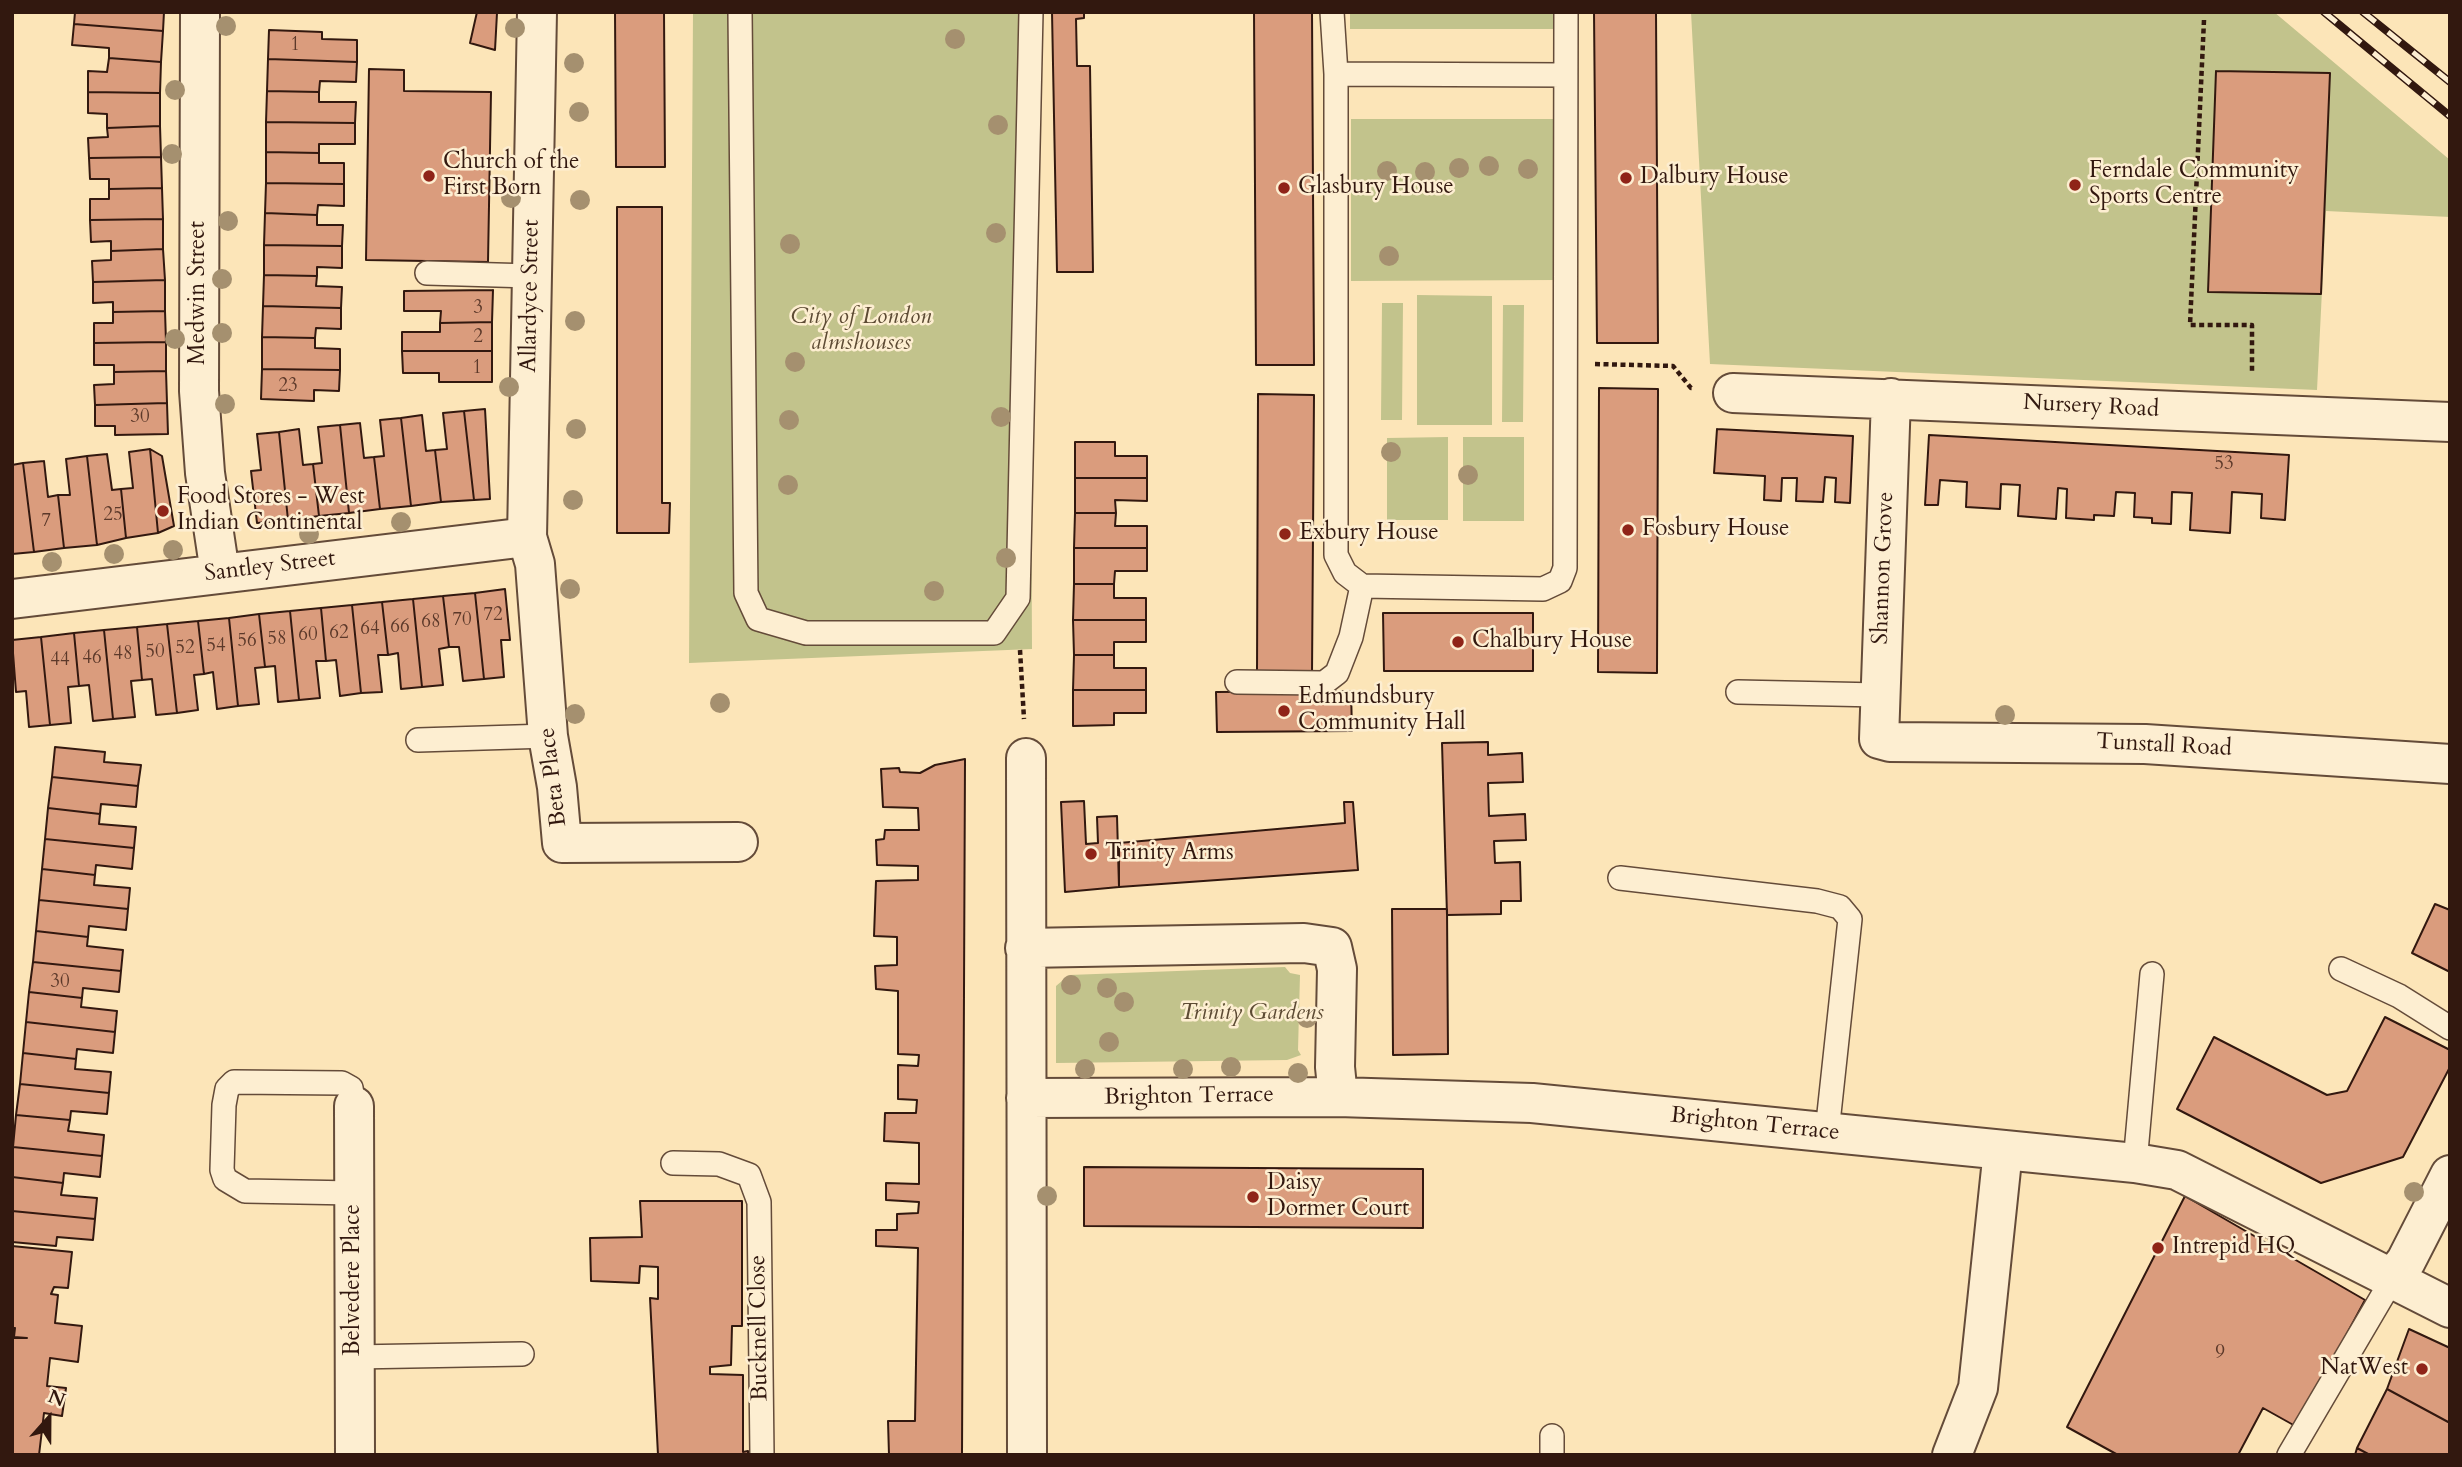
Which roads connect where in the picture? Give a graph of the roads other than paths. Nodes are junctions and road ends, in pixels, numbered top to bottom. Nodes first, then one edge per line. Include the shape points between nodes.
1 (200, 12) edge
2 (537, 12) edge
3 (740, 12) edge
4 (1031, 12) edge
5 (1332, 12) edge
6 (1566, 12) edge
7 (1336, 74) junction
8 (1565, 75) junction
9 (428, 274) dead end
10 (531, 276) junction
11 (1718, 391) road end
12 (1891, 398) junction
13 (2450, 422) edge
14 (527, 537) junction
15 (220, 573) junction
16 (1362, 586) junction
17 (12, 599) edge
18 (1237, 682) dead end
19 (1738, 692) dead end
20 (1879, 695) junction
21 (548, 736) junction
22 (1879, 739) joint
23 (418, 740) dead end
24 (1026, 758) road end
25 (2450, 764) edge
26 (738, 842) dead end
27 (1620, 878) dead end
28 (1026, 948) junction
29 (2341, 969) dead end
30 (2151, 974) dead end
31 (2450, 1028) edge
32 (1338, 1097) junction
33 (1026, 1098) junction
34 (354, 1106) joint
35 (1827, 1132) junction
36 (2003, 1150) junction
37 (673, 1163) dead end
38 (2135, 1163) junction
39 (2450, 1175) edge
40 (354, 1193) junction
41 (2393, 1278) junction
42 (2450, 1308) edge
43 (522, 1354) dead end
44 (354, 1357) junction
45 (355, 1455) edge
46 (761, 1455) edge
47 (1027, 1455) edge
48 (1952, 1455) edge
49 (2290, 1455) edge

1 - 15 street, Medwin Street via 199,391
2 - 10 street, Allardyce Street
3 - 4 lane via 746,593 758,619 806,633 994,633 1018,598
5 - 7 lane
6 - 8 lane
7 - 8 lane
7 - 16 lane via 1336,555 1345,573
8 - 16 lane via 1565,568 1560,581 1543,589
9 - 10 lane
10 - 14 street, Allardyce Street
11 - 12 street, Nursery Road
12 - 13 street, Nursery Road
12 - 20 street, Shannon Grove
14 - 15 street, Santley Street
14 - 21 street, Beta Place via 535,565
15 - 17 street, Santley Street
16 - 18 lane via 1351,637 1337,673 1324,682
19 - 20 lane
20 - 22 street, Shannon Grove
21 - 23 lane
21 - 26 street, Beta Place via 562,843
22 - 25 street, Tunstall Road via 2145,744
24 - 28 street
27 - 35 lane via 1817,901 1840,907 1850,919
28 - 32 street via 1304,943 1332,947 1337,969
28 - 33 street
29 - 31 lane via 2399,996
30 - 38 lane
32 - 33 street, Brighton Terrace
32 - 35 street, Brighton Terrace via 1532,1103
33 - 47 street
34 - 40 street, Belvedere Place
34 - 40 lane via 351,1088 342,1083 234,1082 226,1089 222,1170 225,1179 245,1191
35 - 36 street, Brighton Terrace
36 - 38 street, Brighton Terrace
36 - 48 street via 1978,1388
37 - 46 lane, Bucknell Close via 719,1164 748,1175 759,1202
38 - 41 street, Brighton Terrace via 2178,1170
39 - 41 street
40 - 44 street, Belvedere Place
41 - 42 street, Brighton Terrace
41 - 49 lane
43 - 44 lane
44 - 45 street, Belvedere Place

